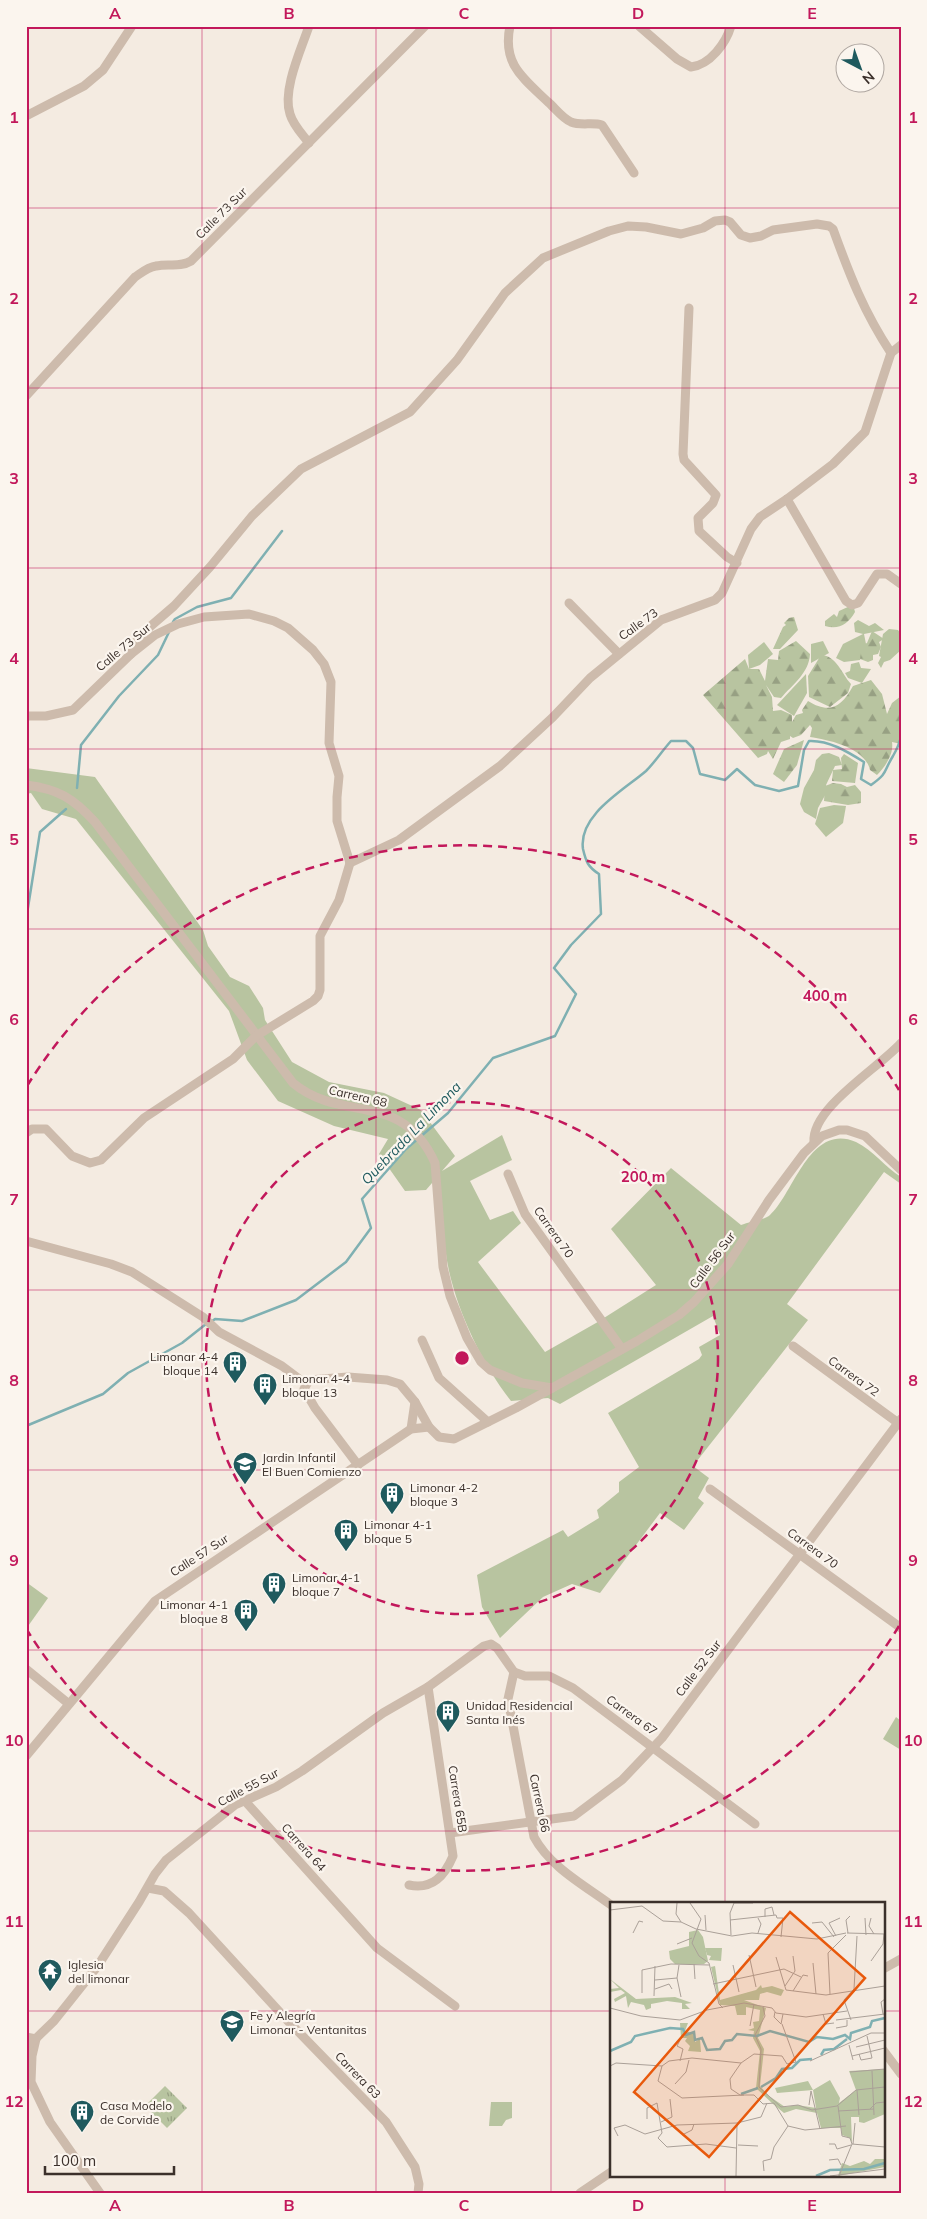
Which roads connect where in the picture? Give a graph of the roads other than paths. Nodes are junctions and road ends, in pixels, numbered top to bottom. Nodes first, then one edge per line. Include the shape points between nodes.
1 (132, 26) edge
2 (309, 26) edge
3 (425, 26) edge
4 (510, 26) edge
5 (639, 26) edge
6 (731, 26) edge
7 (26, 116) edge
8 (309, 143) junction
9 (634, 173) dead end
10 (690, 308) dead end
11 (901, 344) edge
12 (891, 353) junction
13 (26, 396) edge
14 (787, 499) junction
15 (737, 563) junction
16 (901, 584) edge
17 (568, 603) dead end
18 (131, 654) junction
19 (619, 654) junction
20 (26, 716) edge
21 (26, 785) edge
22 (350, 863) junction
23 (256, 1036) junction
24 (901, 1043) edge
25 (26, 1132) edge
26 (814, 1142) junction
27 (901, 1170) edge
28 (508, 1174) dead end
29 (26, 1241) edge
30 (422, 1340) dead end
31 (792, 1346) dead end
32 (622, 1349) junction
33 (306, 1384) junction
34 (552, 1388) junction
35 (415, 1402) junction
36 (488, 1422) junction
37 (900, 1422) edge
38 (429, 1427) junction
39 (411, 1429) junction
40 (358, 1464) junction
41 (710, 1489) dead end
42 (799, 1554) junction
43 (901, 1628) edge
44 (26, 1669) edge
45 (514, 1672) junction
46 (428, 1687) junction
47 (69, 1704) junction
48 (654, 1747) junction
49 (26, 1756) edge
50 (244, 1801) junction
51 (530, 1823) junction
52 (755, 1824) dead end
53 (450, 1833) junction
54 (410, 1885) dead end
55 (148, 1888) junction
56 (610, 1904) edge
57 (901, 1959) edge
58 (884, 1968) edge
59 (455, 2006) dead end
60 (31, 2038) edge
61 (26, 2048) edge
62 (884, 2051) edge
63 (901, 2074) edge
64 (29, 2081) edge
65 (610, 2173) edge
66 (100, 2193) edge
67 (418, 2193) edge
68 (580, 2193) edge

1 - 7 street via 103,70 84,86
2 - 8 street via 288,90 288,104 295,125
3 - 8 street, Calle 73 Sur
4 - 9 street via 508,50 519,74 566,119 579,124 602,125
5 - 6 street via 691,67 702,65 707,60 727,37
8 - 13 street, Calle 73 Sur via 191,260 178,266 156,266 135,277
10 - 15 street via 684,460 716,495 713,504 698,518 699,531
11 - 12 street, Calle 73
12 - 14 street, Calle 73 via 865,432 833,464
12 - 18 street via 858,296 829,226 817,224 773,230 750,238 741,235 725,220 680,234 628,226 549,254 504,294 458,360 410,412 304,467 285,483 174,606 145,631
14 - 15 street, Calle 73 via 760,517 751,529
14 - 16 street via 846,601 852,605 858,603 877,574 887,574
15 - 19 street, Calle 73 via 727,586 715,600 661,620
17 - 19 street
18 - 20 street, Calle 73 Sur via 73,710 46,716
18 - 22 street, Calle 73 Sur via 166,628 204,618 249,614 288,628 304,641 324,664 331,682 329,743 339,776 337,821
19 - 22 street, Calle 73 via 500,766 406,836
21 - 23 street, Carrera 68 via 66,795 82,808
22 - 23 street via 340,900 320,936 318,996
23 - 25 street via 233,1059 144,1118 101,1160 90,1162 72,1156 46,1129
23 - 34 street, Carrera 68 via 287,1078 304,1092 323,1101 367,1108 399,1121 417,1135 435,1163 443,1267 450,1296 467,1338 481,1362 490,1370 522,1383
24 - 26 street, Calle 56 Sur via 846,1090 817,1128
26 - 27 street via 839,1130 865,1136
26 - 32 street, Calle 56 Sur via 769,1200 728,1264 694,1302
28 - 32 street, Carrera 70 via 525,1214
29 - 33 street via 132,1272
30 - 36 street via 439,1378
31 - 37 street, Carrera 72
32 - 34 street, Calle 56 Sur
33 - 35 street via 309,1380 348,1377 387,1380 400,1384
33 - 40 street via 304,1389 315,1408
34 - 36 street, Calle 56 Sur
35 - 38 street
35 - 39 street
36 - 38 street, Calle 56 Sur via 454,1439 439,1437
37 - 42 street, Calle 52 Sur
38 - 39 street, Calle 57 Sur
39 - 40 street, Calle 57 Sur
40 - 47 street, Calle 57 Sur via 155,1601
41 - 42 street, Carrera 70
42 - 43 street, Carrera 70
42 - 48 street, Calle 52 Sur
44 - 47 street
45 - 46 street, Calle 55 Sur via 491,1644
45 - 48 street, Carrera 67 via 525,1676 549,1676 573,1688
45 - 51 street, Carrera 66 via 508,1700
46 - 50 street, Calle 55 Sur via 383,1713 276,1787
46 - 53 street, Carrera 65B
47 - 49 street, Calle 57 Sur
48 - 51 street, Calle 52 Sur via 622,1780 574,1816
48 - 52 street, Carrera 67
50 - 55 street, Calle 55 Sur via 215,1819 166,1860
50 - 59 street, Carrera 64 via 377,1948
51 - 53 street, Calle 52 Sur
51 - 56 street, Carrera 66 via 541,1850
53 - 54 street, Carrera 65B via 454,1856 447,1870 426,1886
55 - 60 street, Calle 55 Sur via 98,1967 54,2021
55 - 67 street, Carrera 63 via 164,1891 189,1913 386,2122 416,2167
57 - 58 street
60 - 61 street, Calle 55 Sur
60 - 64 street
62 - 63 street
64 - 66 street via 50,2122
65 - 68 street

